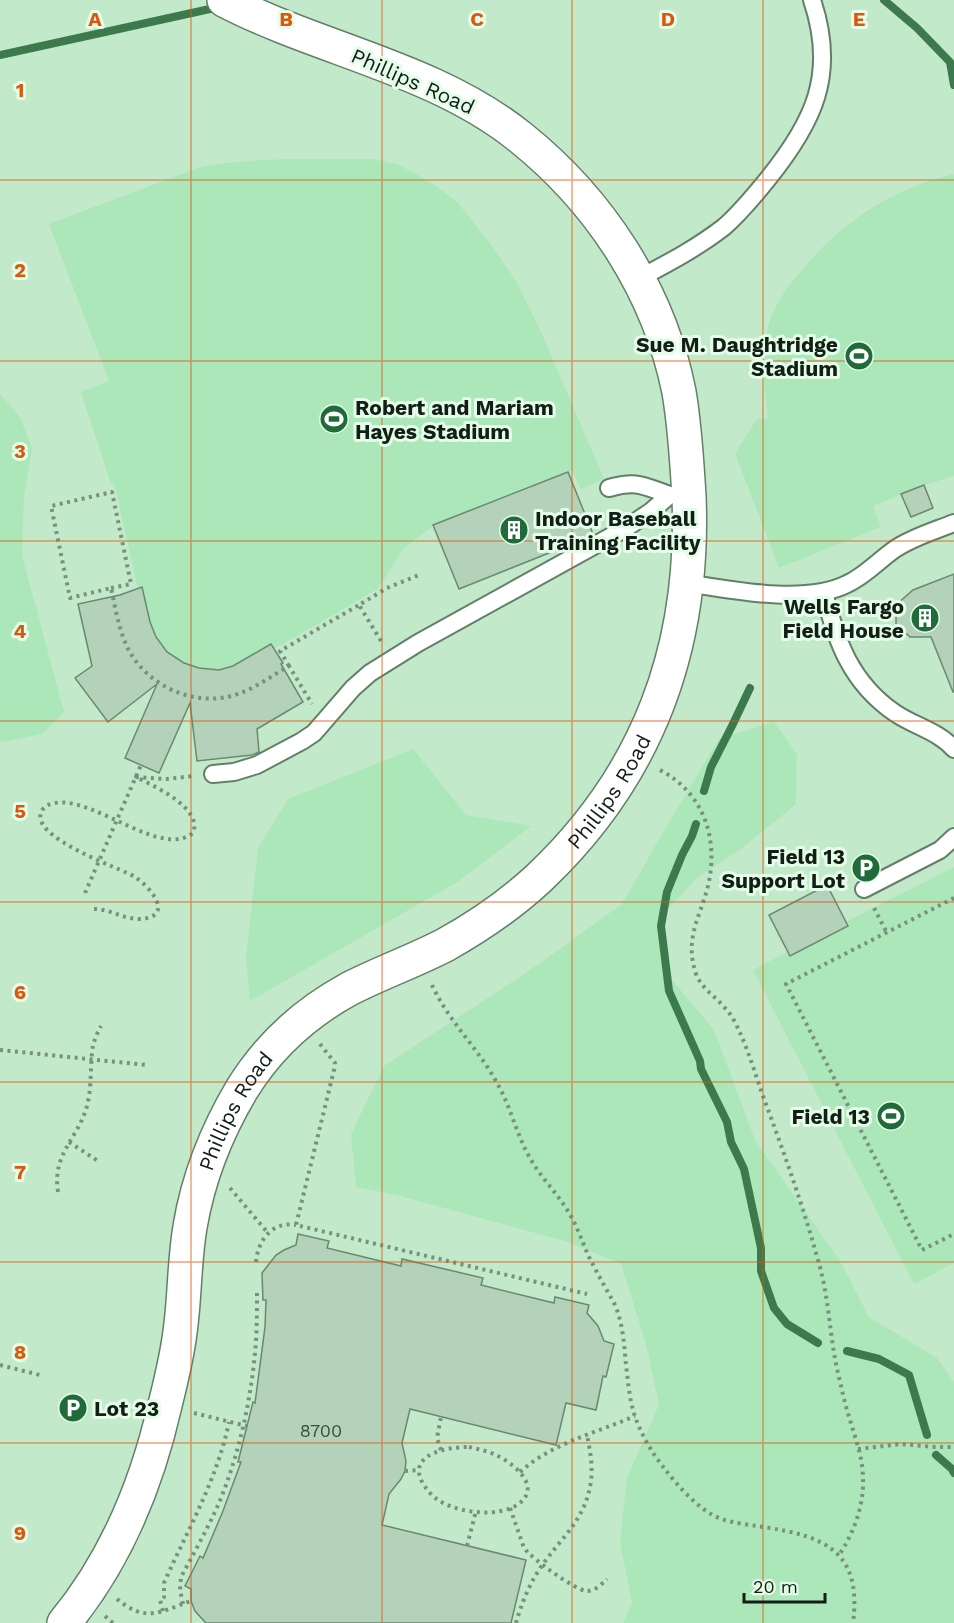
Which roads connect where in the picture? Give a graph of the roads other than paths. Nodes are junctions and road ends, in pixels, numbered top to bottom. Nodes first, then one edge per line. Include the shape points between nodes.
1 (224, 0) edge
2 (812, 0) edge
3 (638, 279) junction
4 (609, 488) dead end
5 (680, 494) junction
6 (954, 523) edge
7 (687, 583) junction
8 (824, 592) junction
9 (954, 749) edge
10 (213, 774) road end
11 (954, 837) edge
12 (864, 889) road end
13 (63, 1623) edge

1 - 3 street, Phillips Road via 441,88 497,119 540,153 583,196 610,231
2 - 3 lane via 822,44 822,75 811,114 796,141 751,200 726,225
3 - 5 street, Phillips Road via 675,375 688,465
4 - 5 lane via 635,483
5 - 7 street, Phillips Road via 690,542
5 - 10 lane via 627,528 369,673 302,741 257,765
6 - 8 lane via 904,543 847,585
7 - 8 lane via 764,593
7 - 13 street, Phillips Road via 672,663 645,737 611,794 568,849 528,888 484,921 350,989 310,1015 275,1045 243,1089 204,1170 194,1204 177,1350 151,1458 123,1532 98,1576
8 - 9 lane via 841,646 864,686 896,714 944,739
11 - 12 lane via 940,850

